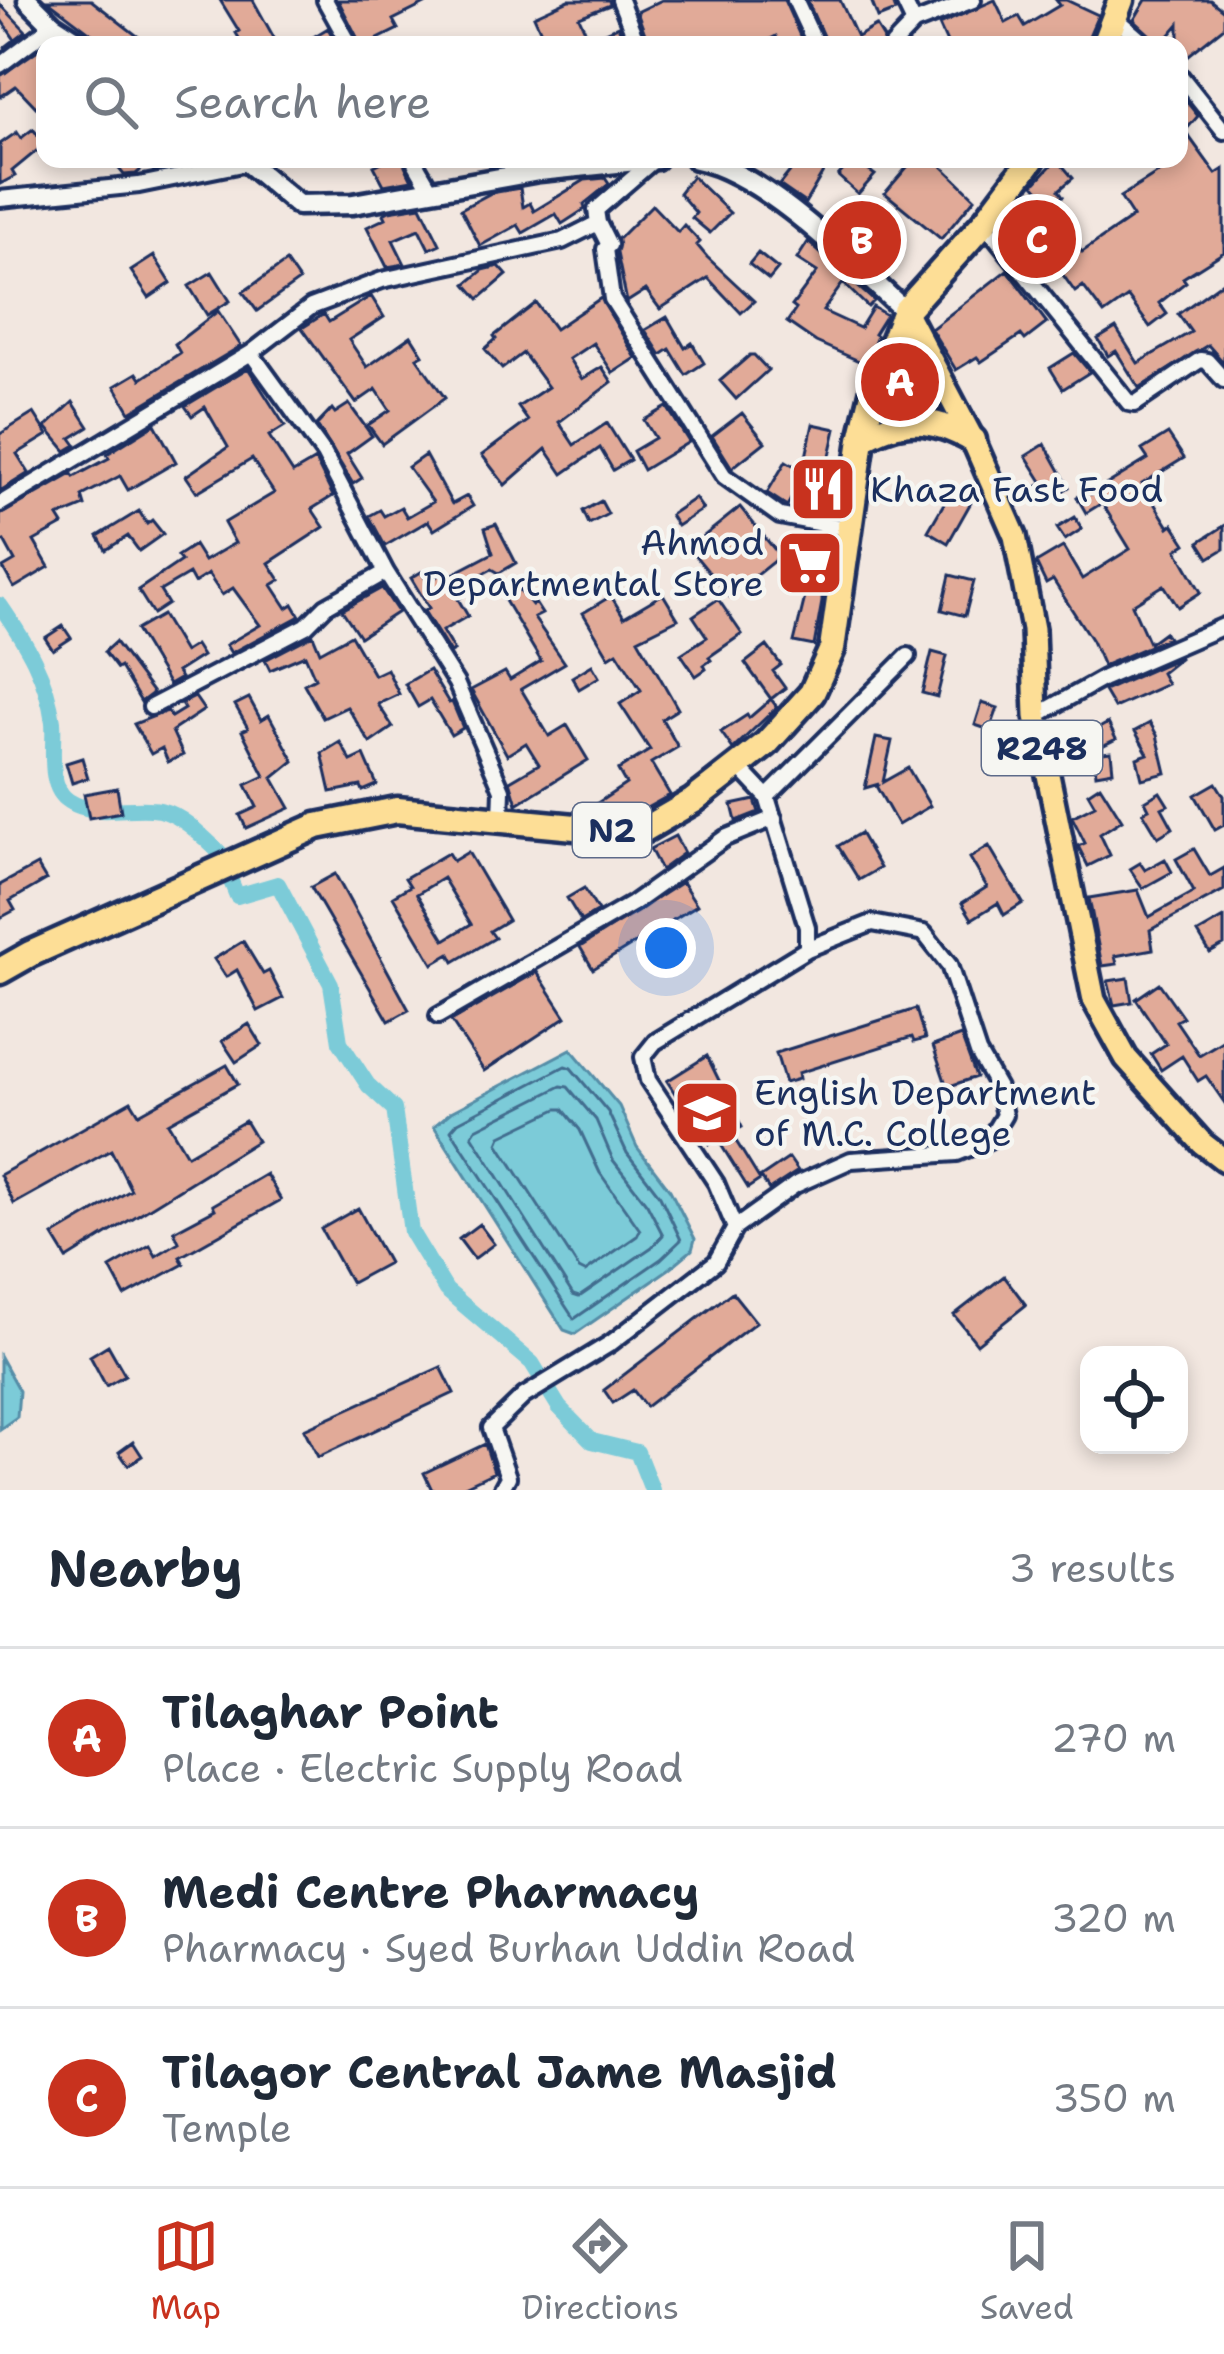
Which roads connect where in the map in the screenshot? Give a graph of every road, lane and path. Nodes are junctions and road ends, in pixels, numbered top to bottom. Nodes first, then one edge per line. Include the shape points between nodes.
1 (28, 0) edge
2 (325, 0) edge
3 (620, 0) edge
4 (795, 0) edge
5 (903, 0) edge
6 (974, 0) edge
7 (1118, 9) edge
8 (914, 23) junction
9 (53, 25) junction
10 (38, 36) edge
11 (70, 36) edge
12 (345, 36) edge
13 (634, 36) edge
14 (812, 36) edge
15 (902, 36) edge
16 (1139, 36) edge
17 (36, 38) edge
18 (0, 65) edge
19 (1188, 85) edge
20 (1224, 131) edge
21 (214, 168) edge
22 (253, 168) edge
23 (418, 168) edge
24 (568, 168) edge
25 (645, 168) edge
26 (726, 168) edge
27 (1024, 168) edge
28 (430, 190) junction
29 (0, 199) edge
30 (598, 223) junction
31 (984, 223) junction
32 (905, 311) junction
33 (250, 353) junction
34 (1224, 380) edge
35 (862, 439) junction
36 (974, 440) junction
37 (0, 504) edge
38 (848, 529) junction
39 (386, 572) junction
40 (1224, 626) edge
41 (908, 656) dead end
42 (152, 707) dead end
43 (1036, 716) junction
44 (736, 766) junction
45 (767, 797) junction
46 (501, 818) junction
47 (774, 818) junction
48 (807, 949) junction
49 (0, 971) edge
50 (438, 1016) dead end
51 (1224, 1160) edge
52 (735, 1228) junction
53 (501, 1490) edge

1 - 9 street
2 - 12 street
3 - 13 street
4 - 14 street
5 - 8 street
6 - 8 street
7 - 16 street
8 - 15 street
9 - 10 street
9 - 11 street
17 - 18 street
19 - 20 street
21 - 29 street via 139,185
22 - 28 street via 298,205
23 - 28 street
24 - 28 street
25 - 30 street via 596,210
26 - 32 street via 791,212
27 - 31 highway, N2
30 - 33 street via 562,241 382,280 311,307
30 - 38 street via 609,245 612,299 724,476 780,516
31 - 32 highway, N2
31 - 34 street via 1129,403 1200,360
32 - 35 highway, N2
32 - 36 main road, R248
33 - 37 street
33 - 39 street via 324,454
35 - 36 highway via 888,424 927,422
35 - 38 highway, N2
36 - 43 main road, R248 via 1016,536 1033,629
38 - 44 highway, N2 via 832,650 812,693
39 - 42 street via 306,626
39 - 46 street via 457,683 502,790
40 - 43 street
41 - 45 street
43 - 51 main road, R248 via 1094,1000 1126,1058
44 - 45 street
44 - 46 highway, N2 via 638,833
45 - 47 street
46 - 49 highway, N2 via 397,810 317,826
47 - 48 street
47 - 50 street via 724,838 632,904
48 - 52 street via 655,1042 644,1057 648,1080 716,1183
48 - 52 street via 872,923 924,934 949,965 1004,1115 989,1140 957,1153 851,1160 819,1173
52 - 53 street via 716,1262 490,1428 508,1477

